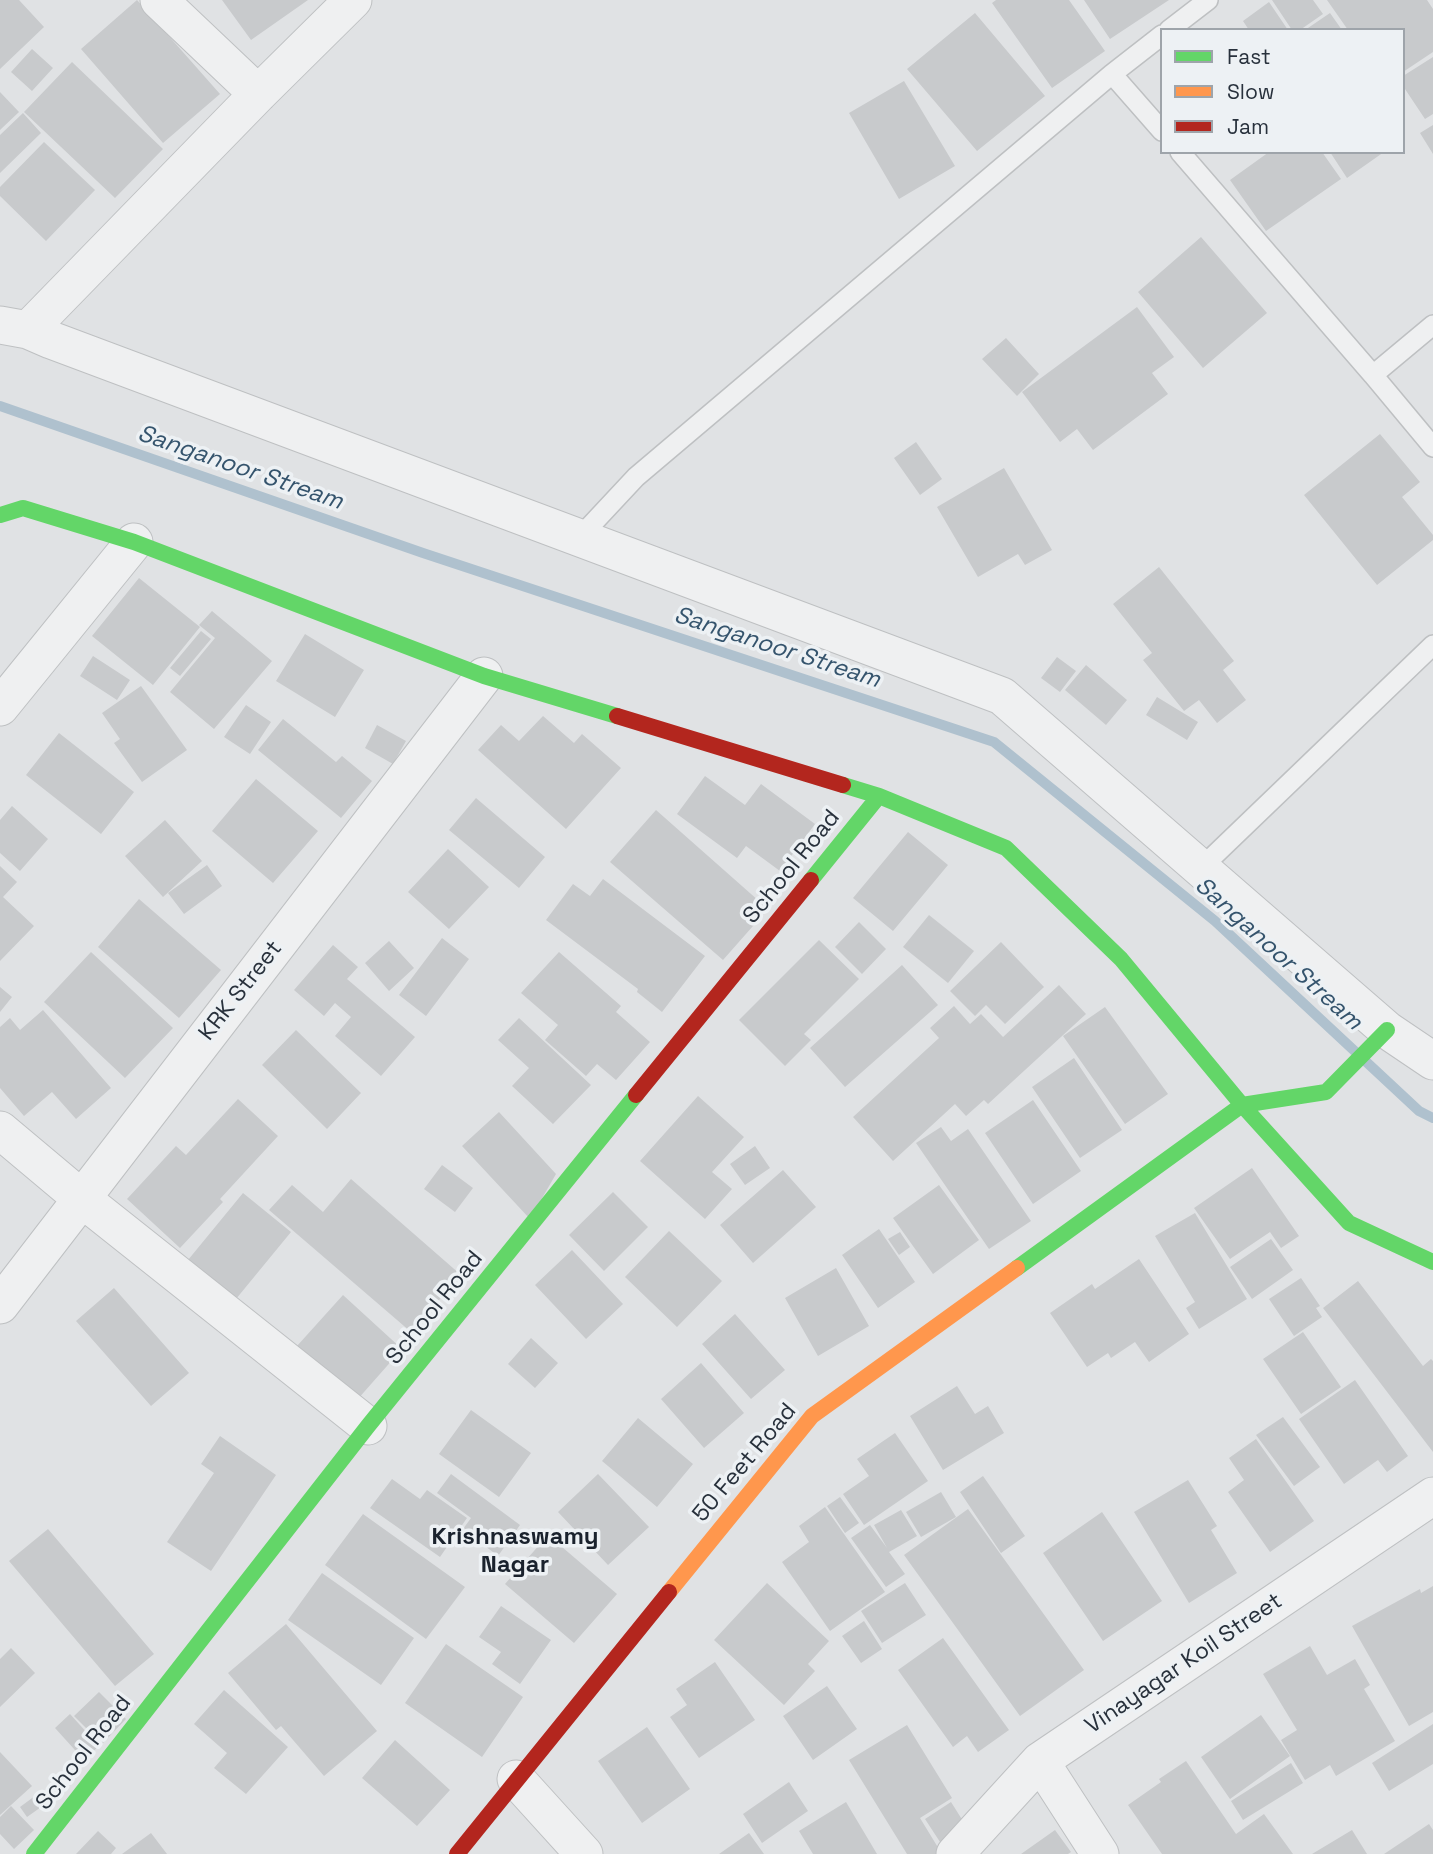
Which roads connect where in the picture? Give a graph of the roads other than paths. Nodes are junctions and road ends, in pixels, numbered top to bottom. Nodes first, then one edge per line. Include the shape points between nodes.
1 (159, 0) edge
2 (354, 0) edge
3 (1208, 0) edge
4 (1172, 28) edge
5 (1160, 37) edge
6 (1112, 74) junction
7 (258, 94) junction
8 (1160, 129) edge
9 (1182, 154) edge
10 (1433, 325) edge
11 (14, 327) edge
12 (1373, 375) junction
13 (1433, 447) edge
14 (0, 515) edge
15 (579, 538) junction
16 (134, 542) junction
17 (1433, 645) edge
18 (484, 677) junction
19 (0, 707) edge
20 (879, 796) junction
21 (1201, 868) junction
22 (1387, 1030) junction
23 (1433, 1061) edge
24 (1242, 1105) junction
25 (0, 1130) edge
26 (81, 1198) junction
27 (1433, 1262) edge
28 (0, 1306) edge
29 (368, 1426) junction
30 (1433, 1496) edge
31 (1040, 1761) junction
32 (516, 1779) junction
33 (34, 1854) edge
34 (457, 1854) edge
35 (584, 1854) edge
36 (955, 1854) edge
37 (1100, 1854) edge

1 - 7 street
2 - 7 street
3 - 4 lane
5 - 6 lane
6 - 8 lane
6 - 15 lane via 636,477
7 - 11 street
9 - 12 lane
10 - 12 lane
11 - 15 street
12 - 13 lane
14 - 16 street via 23,508
15 - 21 street via 1002,696
16 - 18 street
16 - 19 street
17 - 21 lane
18 - 20 street
18 - 26 street, KRK Street
20 - 24 street via 1006,848 1121,959
20 - 29 street, School Road
21 - 22 street
22 - 23 street
22 - 24 street via 1326,1092
24 - 27 street via 1349,1223
24 - 32 street, 50 Feet Road via 812,1416
25 - 26 street
26 - 28 street, KRK Street
26 - 29 street
29 - 33 street, School Road
30 - 31 street, Vinayagar Koil Street
31 - 36 street, Vinayagar Koil Street
31 - 37 street
32 - 34 street, 50 Feet Road
32 - 35 street

